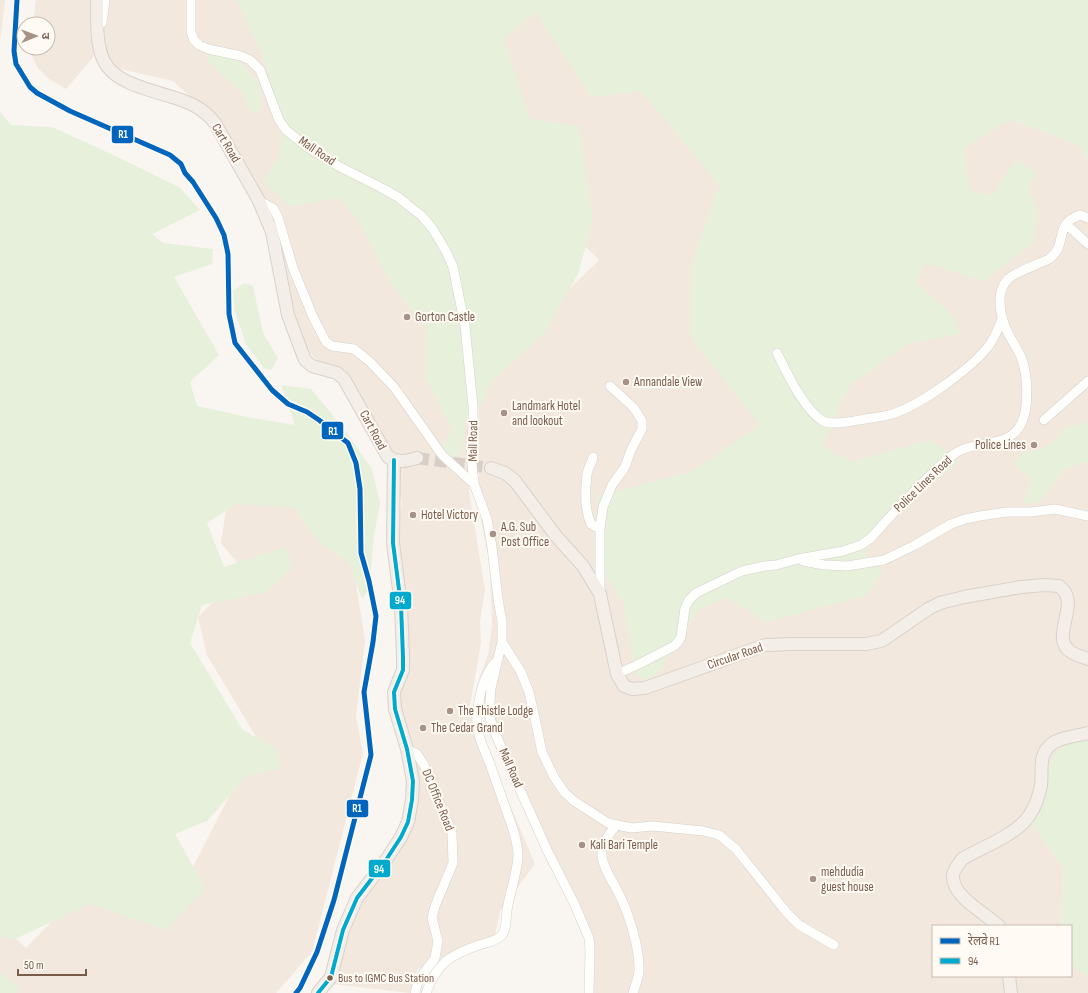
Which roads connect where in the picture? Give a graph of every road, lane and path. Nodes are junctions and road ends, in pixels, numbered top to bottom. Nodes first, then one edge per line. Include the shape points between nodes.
1 (97, 0) edge
2 (105, 0) edge
3 (191, 0) edge
4 (104, 64) junction
5 (259, 201) junction
6 (1088, 218) edge
7 (1066, 224) junction
8 (1088, 244) edge
9 (1002, 319) junction
10 (777, 354) dead end
11 (1088, 381) edge
12 (610, 386) dead end
13 (1044, 420) dead end
14 (593, 457) dead end
15 (417, 458) tunnel mouth
16 (394, 460) junction
17 (491, 468) tunnel mouth
18 (474, 484) junction
19 (1088, 516) edge
20 (600, 524) junction
21 (798, 559) junction
22 (600, 594) junction
23 (502, 642) junction
24 (1088, 659) edge
25 (499, 660) junction
26 (617, 674) junction
27 (1088, 733) edge
28 (407, 749) junction
29 (616, 825) junction
30 (998, 925) edge
31 (834, 945) dead end
32 (1009, 977) edge
33 (318, 993) edge
34 (416, 993) edge
35 (426, 993) edge
36 (589, 993) edge
37 (633, 993) edge
38 (1011, 993) edge

1 - 4 main road via 97,38
2 - 4 street via 102,26
3 - 18 street, Mall Road via 191,32 199,45 250,60 260,70 279,120 286,130 307,147 340,167 398,197 422,216 446,251 453,267 465,326 473,406 471,454
4 - 5 main road, Cart Road via 111,72 131,84 186,101 208,115
5 - 16 main road, Cart Road via 273,236 292,330 305,360 312,366 337,373 344,379 386,455
5 - 18 street via 273,208 278,217 293,268 326,342 332,346 354,349 369,361 394,386 442,455
6 - 7 street via 1080,215
7 - 8 street
7 - 9 street, Police Lines Road via 1054,255 1009,278 1002,286
9 - 10 street via 988,347 978,358 918,403 893,414 854,421 826,422 817,417 802,399
9 - 21 street, Police Lines Road via 1025,370 1026,407 1018,430 1002,440 959,451 921,483 871,538 861,545
11 - 13 street
12 - 20 street via 634,408 642,421 642,429 625,467 612,485 603,507
14 - 20 street via 587,473 585,504 591,524
15 - 16 main road
16 - 28 main road, Cart Road via 393,543 401,605 403,670 394,692
17 - 22 main road, Circular Road via 505,473 515,481 556,536 583,566
18 - 23 street, Mall Road via 487,518 502,622
19 - 21 street via 1055,509 1007,512 951,524 884,560 847,566 824,566
20 - 22 street
21 - 26 street, Police Lines Road via 742,571 696,593 685,608 678,642
22 - 26 main road, Circular Road
23 - 25 street, Mall Road
23 - 29 street via 521,672 529,692 542,752 554,777 574,801 608,823
24 - 26 main road, Circular Road via 1071,652 1063,643 1068,614 1065,593 1059,586 1045,585 940,603 876,642 765,645 639,689 624,686
25 - 35 street via 493,664 484,683 477,712 477,724 478,737 497,783 517,846 516,870 504,929 501,936 464,950 442,964 434,974
25 - 36 street, Mall Road via 491,688 489,715 508,764 589,938
27 - 30 main road via 1059,740 1047,749 1040,764 1041,784 1038,799 1028,817 1016,829 962,859 956,867 953,881 957,890
28 - 33 main road, Cart Road via 413,780 408,822 386,860 357,898 343,930 331,977
28 - 34 street, DC Office Road via 416,754 424,766 452,833 453,863 432,918 438,941 435,958 418,982
29 - 31 street via 631,828 653,826 686,829 719,835 736,849 799,925
29 - 37 street via 603,847 602,856 619,894 638,952 638,973
32 - 38 main road

